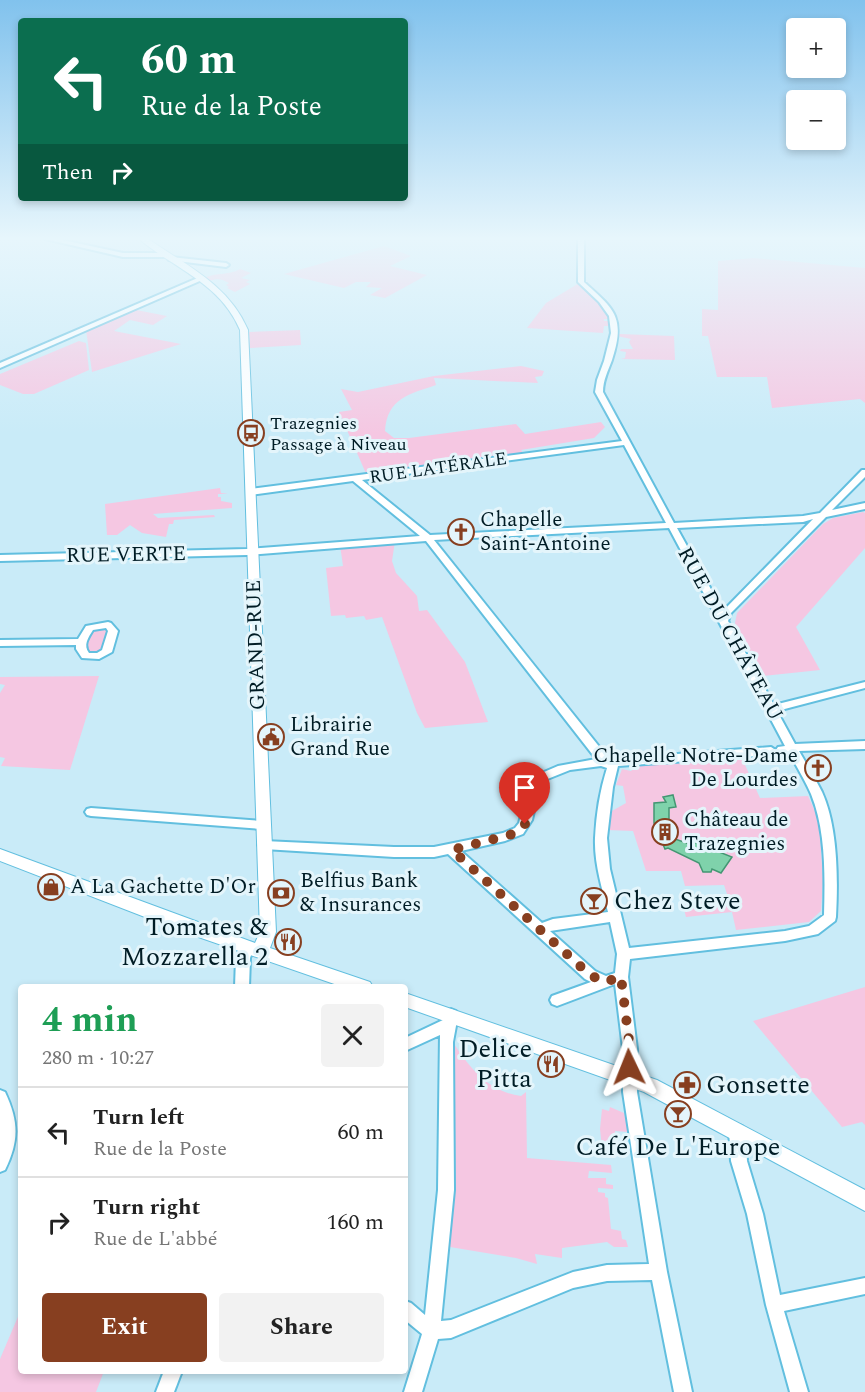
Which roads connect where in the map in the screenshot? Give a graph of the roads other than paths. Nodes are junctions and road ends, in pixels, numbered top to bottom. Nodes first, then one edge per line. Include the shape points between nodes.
1 (143, 304) edge
2 (231, 304) edge
3 (604, 304) edge
4 (0, 366) edge
5 (625, 443) junction
6 (865, 472) edge
7 (356, 479) junction
8 (251, 492) junction
9 (865, 506) edge
10 (822, 516) junction
11 (670, 526) junction
12 (428, 538) junction
13 (253, 552) junction
14 (0, 558) edge
15 (723, 622) junction
16 (81, 642) dead end
17 (0, 643) edge
18 (865, 685) edge
19 (770, 709) junction
20 (865, 745) edge
21 (782, 750) junction
22 (608, 763) junction
23 (91, 813) dead end
24 (262, 825) junction
25 (264, 845) junction
26 (452, 850) junction
27 (0, 855) edge
28 (615, 916) junction
29 (539, 930) junction
30 (253, 949) junction
31 (624, 954) junction
32 (621, 977) junction
33 (605, 982) junction
34 (242, 984) edge
35 (355, 984) edge
36 (557, 1000) dead end
37 (408, 1001) edge
38 (450, 1020) junction
39 (408, 1043) edge
40 (629, 1077) junction
41 (0, 1097) edge
42 (736, 1131) junction
43 (15, 1148) edge
44 (0, 1165) edge
45 (865, 1201) edge
46 (659, 1272) junction
47 (865, 1286) edge
48 (774, 1305) junction
49 (408, 1311) edge
50 (432, 1331) junction
51 (172, 1374) edge
52 (165, 1392) edge
53 (413, 1392) edge
54 (683, 1392) edge
55 (799, 1392) edge

1 - 4 street
2 - 8 main road, GRAND-RUE via 244,330
3 - 5 street, RUE DU CHÂTEAU via 615,319 599,392
5 - 7 street, RUE LATÉRALE
5 - 11 street, RUE DU CHÂTEAU
6 - 10 street
7 - 8 street, RUE LATÉRALE
7 - 12 street
8 - 13 main road, GRAND-RUE
9 - 10 street, RUE VERTE
10 - 11 street, RUE VERTE
10 - 15 street via 727,612
11 - 12 street, RUE VERTE
11 - 15 street, RUE DU CHÂTEAU
12 - 13 street, RUE VERTE
12 - 22 street
13 - 14 street, RUE VERTE
13 - 24 main road, GRAND-RUE
15 - 19 street, RUE DU CHÂTEAU
16 - 17 street
18 - 19 street
19 - 21 street, RUE DU CHÂTEAU
20 - 21 street
21 - 22 street
21 - 31 street, RUE DU CHÂTEAU via 817,794 828,839 830,917 813,930 785,936
22 - 26 street via 596,761 546,774 536,781 525,824 519,831
22 - 28 street via 613,767 601,838
23 - 24 street
24 - 25 main road, GRAND-RUE
25 - 26 street via 394,852
25 - 30 main road, GRAND-RUE via 268,932 266,941
26 - 29 street
27 - 30 main road
28 - 29 street via 564,922
28 - 31 street
29 - 33 street via 590,975
30 - 34 street via 243,958
30 - 35 main road
31 - 32 street
32 - 33 street
32 - 40 street via 630,1049
33 - 36 street
37 - 38 main road
38 - 39 street
38 - 40 main road
38 - 50 street via 446,1041 446,1190
40 - 42 main road
40 - 46 street
41 - 43 street
42 - 45 main road
42 - 48 street via 739,1161 755,1214
43 - 44 street
46 - 50 street via 607,1273 573,1280 451,1329
46 - 54 street
47 - 48 street
48 - 55 street
49 - 50 street
50 - 53 street
51 - 52 street

